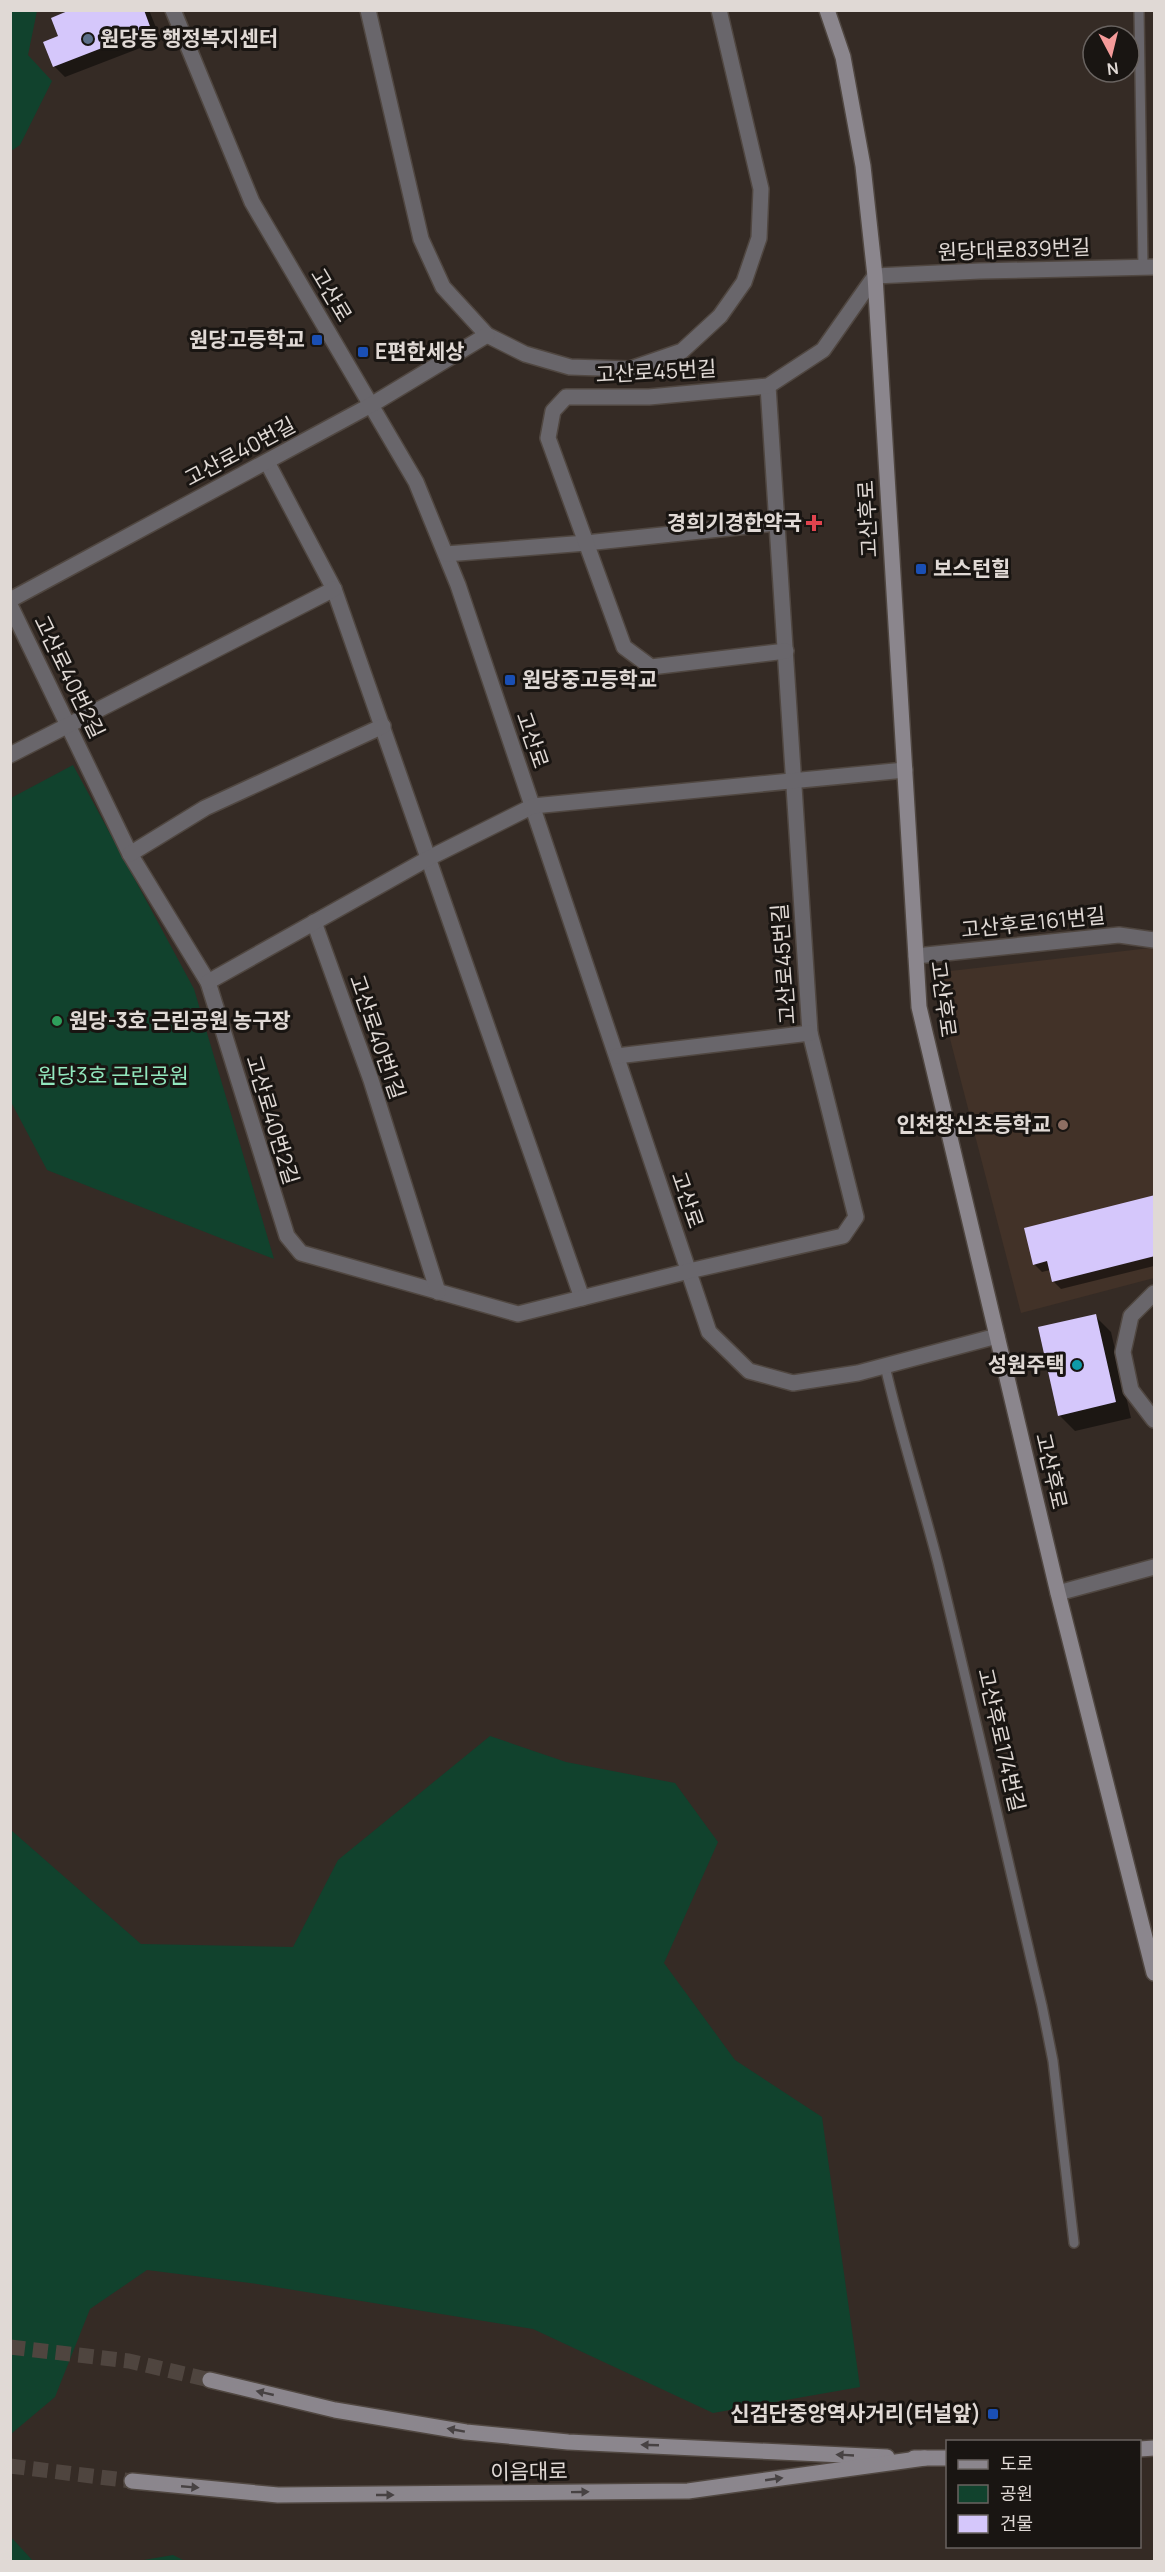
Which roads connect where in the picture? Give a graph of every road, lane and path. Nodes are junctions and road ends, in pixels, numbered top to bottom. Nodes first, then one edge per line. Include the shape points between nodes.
1 (173, 10) edge
2 (368, 10) edge
3 (719, 10) edge
4 (827, 10) edge
5 (1139, 10) edge
6 (1149, 267) edge
7 (875, 276) junction
8 (487, 335) junction
9 (768, 386) junction
10 (371, 405) junction
11 (267, 462) junction
12 (777, 523) junction
13 (586, 543) junction
14 (446, 554) junction
15 (334, 589) junction
16 (10, 600) edge
17 (10, 605) edge
18 (786, 651) junction
19 (68, 724) junction
20 (383, 726) junction
21 (10, 755) edge
22 (904, 770) junction
23 (794, 780) junction
24 (533, 806) junction
25 (130, 854) junction
26 (429, 858) junction
27 (314, 922) junction
28 (1155, 940) edge
29 (916, 956) junction
30 (208, 982) junction
31 (810, 1033) junction
32 (617, 1056) junction
33 (689, 1271) junction
34 (438, 1292) junction
35 (1155, 1293) edge
36 (582, 1298) junction
37 (997, 1336) junction
38 (885, 1366) junction
39 (1155, 1420) edge
40 (1155, 1567) edge
41 (1059, 1593) junction
42 (1155, 1973) edge
43 (1074, 2242) dead end
44 (210, 2380) tunnel mouth
45 (925, 2458) junction
46 (946, 2458) edge
47 (132, 2481) tunnel mouth

1 - 10 street, 고산로 via 252,202
2 - 8 street via 421,239 443,287
3 - 8 street via 761,189 759,238 744,282 720,316 682,351 630,369 570,367 525,354
4 - 7 main road, 고산후로 via 843,57 859,144
5 - 6 lane
6 - 7 street, 원당대로839번길
7 - 9 street via 823,350
7 - 22 main road, 고산후로
8 - 10 street, 고산로40번길
9 - 12 street, 고산로45번길
9 - 13 street, 고산로45번길 via 649,397 566,397 553,411 548,438
10 - 11 street, 고산로40번길
10 - 14 street, 고산로 via 416,482
11 - 15 street
11 - 16 street, 고산로40번길
12 - 13 street
12 - 18 street, 고산로45번길
13 - 14 street
13 - 18 street, 고산로45번길 via 624,647 651,667
14 - 24 street, 고산로
15 - 19 street
15 - 20 street
17 - 19 street, 고산로40번2길
18 - 23 street, 고산로45번길
19 - 21 street
19 - 25 street, 고산로40번2길
20 - 25 street via 206,808
20 - 26 street
22 - 23 street
22 - 29 main road, 고산후로
23 - 24 street
23 - 31 street, 고산로45번길
24 - 26 street
24 - 32 street, 고산로
25 - 30 street, 고산로40번2길
26 - 27 street
26 - 36 street
27 - 30 street
27 - 34 street, 고산로40번1길 via 371,1080
28 - 29 street, 고산후로161번길 via 1119,935
29 - 37 main road, 고산후로 via 919,1007
30 - 34 street, 고산로40번2길 via 286,1236 301,1253
31 - 32 street
31 - 33 street, 고산로45번길 via 855,1217 843,1236
32 - 33 street, 고산로
33 - 36 street, 고산로40번2길
33 - 38 street, 고산로 via 709,1332 749,1371 793,1383
34 - 36 street, 고산로40번2길 via 518,1314
35 - 39 street via 1131,1316 1123,1352 1131,1390
37 - 38 street
37 - 41 main road, 고산후로
38 - 43 lane, 고산후로174번길 via 951,1617 1042,2006 1053,2061
40 - 41 street
41 - 42 main road, 고산후로
45 -> 44 main road, 이음대로 via 568,2442 466,2432 335,2410
45 - 46 main road, 이음대로
47 -> 45 main road, 이음대로 via 278,2495 688,2491

